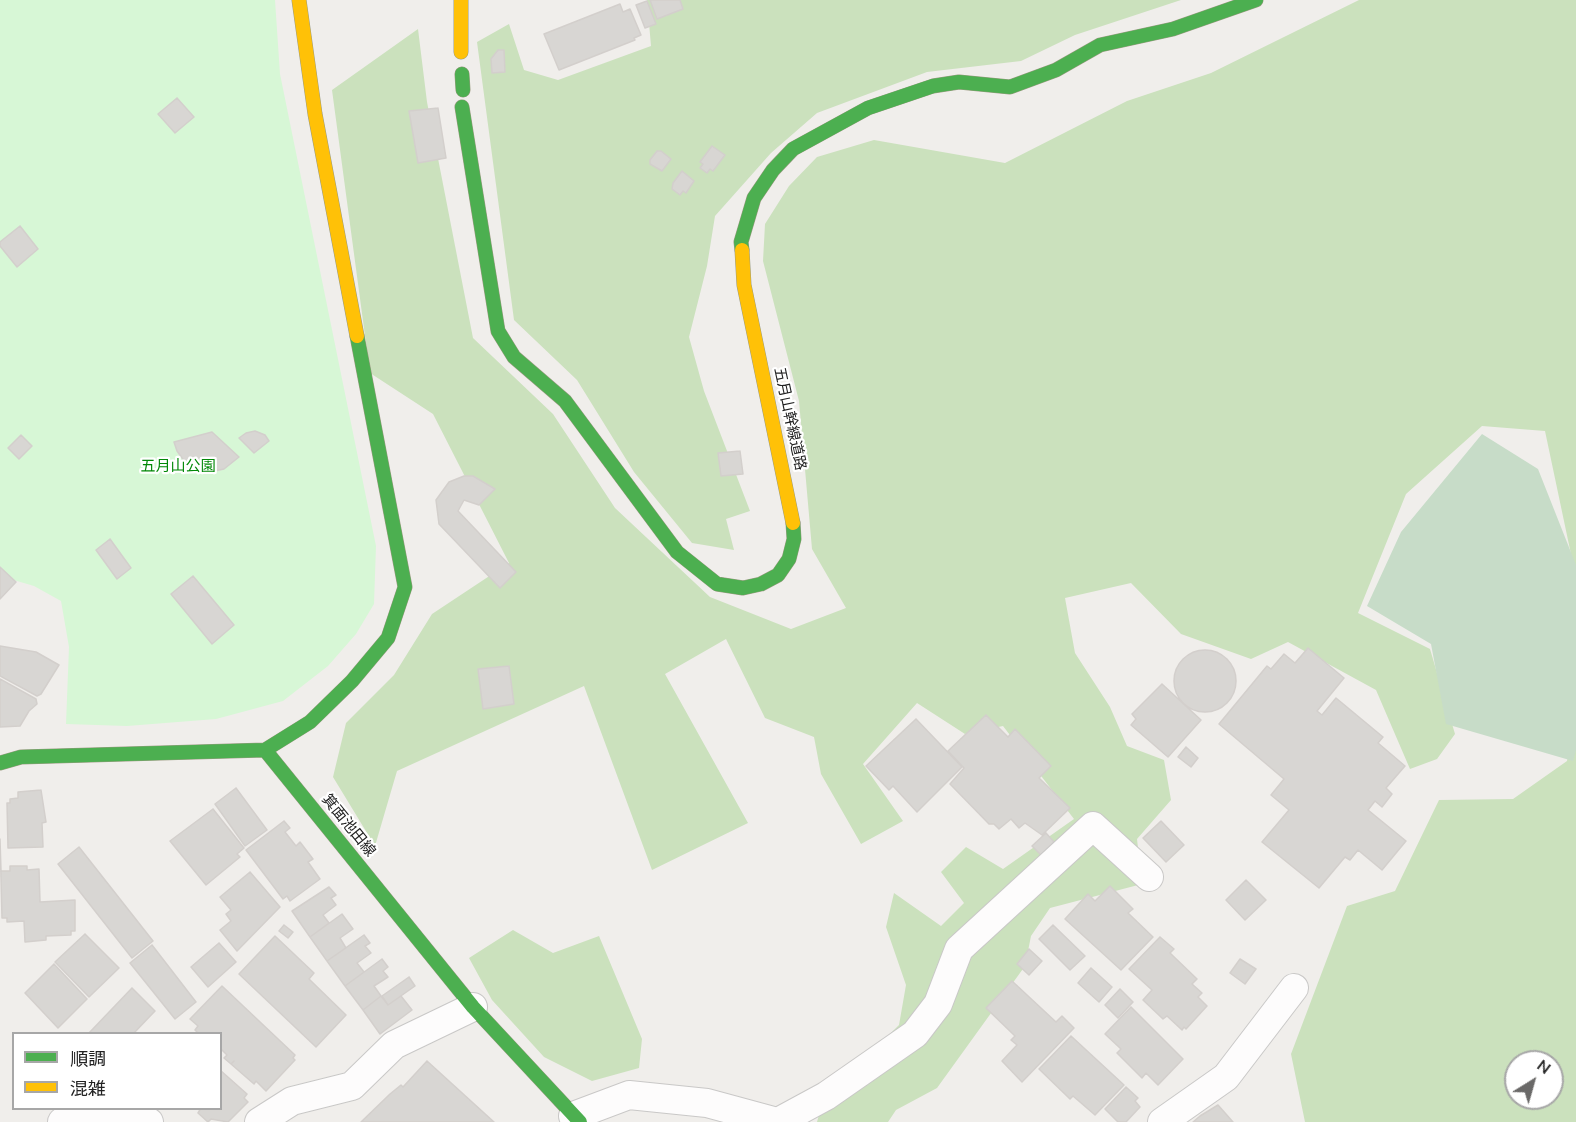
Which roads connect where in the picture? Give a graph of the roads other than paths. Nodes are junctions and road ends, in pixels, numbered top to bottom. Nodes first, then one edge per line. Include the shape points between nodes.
1 (299, 0) edge
2 (461, 0) edge
3 (1256, 0) edge
4 (461, 52) dead end
5 (462, 107) dead end
6 (265, 750) junction
7 (0, 763) edge
8 (1149, 877) dead end
9 (1294, 988) dead end
10 (473, 1007) junction
11 (577, 1119) edge
12 (62, 1122) edge
13 (149, 1122) edge
14 (259, 1122) edge
15 (777, 1122) edge
16 (1162, 1122) edge

1 - 6 street via 315,114 405,587 388,638 352,681 310,722
2 - 4 street
3 - 5 street, 五月山幹線道路 via 1173,29 1100,45 1056,70 1010,87 959,82 933,86 868,108 793,149 773,170 754,198 741,242 744,285 791,507 794,539 789,559 778,575 743,588 717,584 677,552 565,401 514,357 498,331
6 - 7 street via 21,757
6 - 10 street, 箕面池田線
8 - 15 street via 1093,826 959,949 938,1004 915,1034 826,1096
9 - 16 street via 1226,1077
10 - 11 street, 箕面池田線
10 - 14 street via 394,1046 352,1086 291,1101
11 - 15 street via 629,1095 707,1103
12 - 13 street via 100,1114 137,1115

